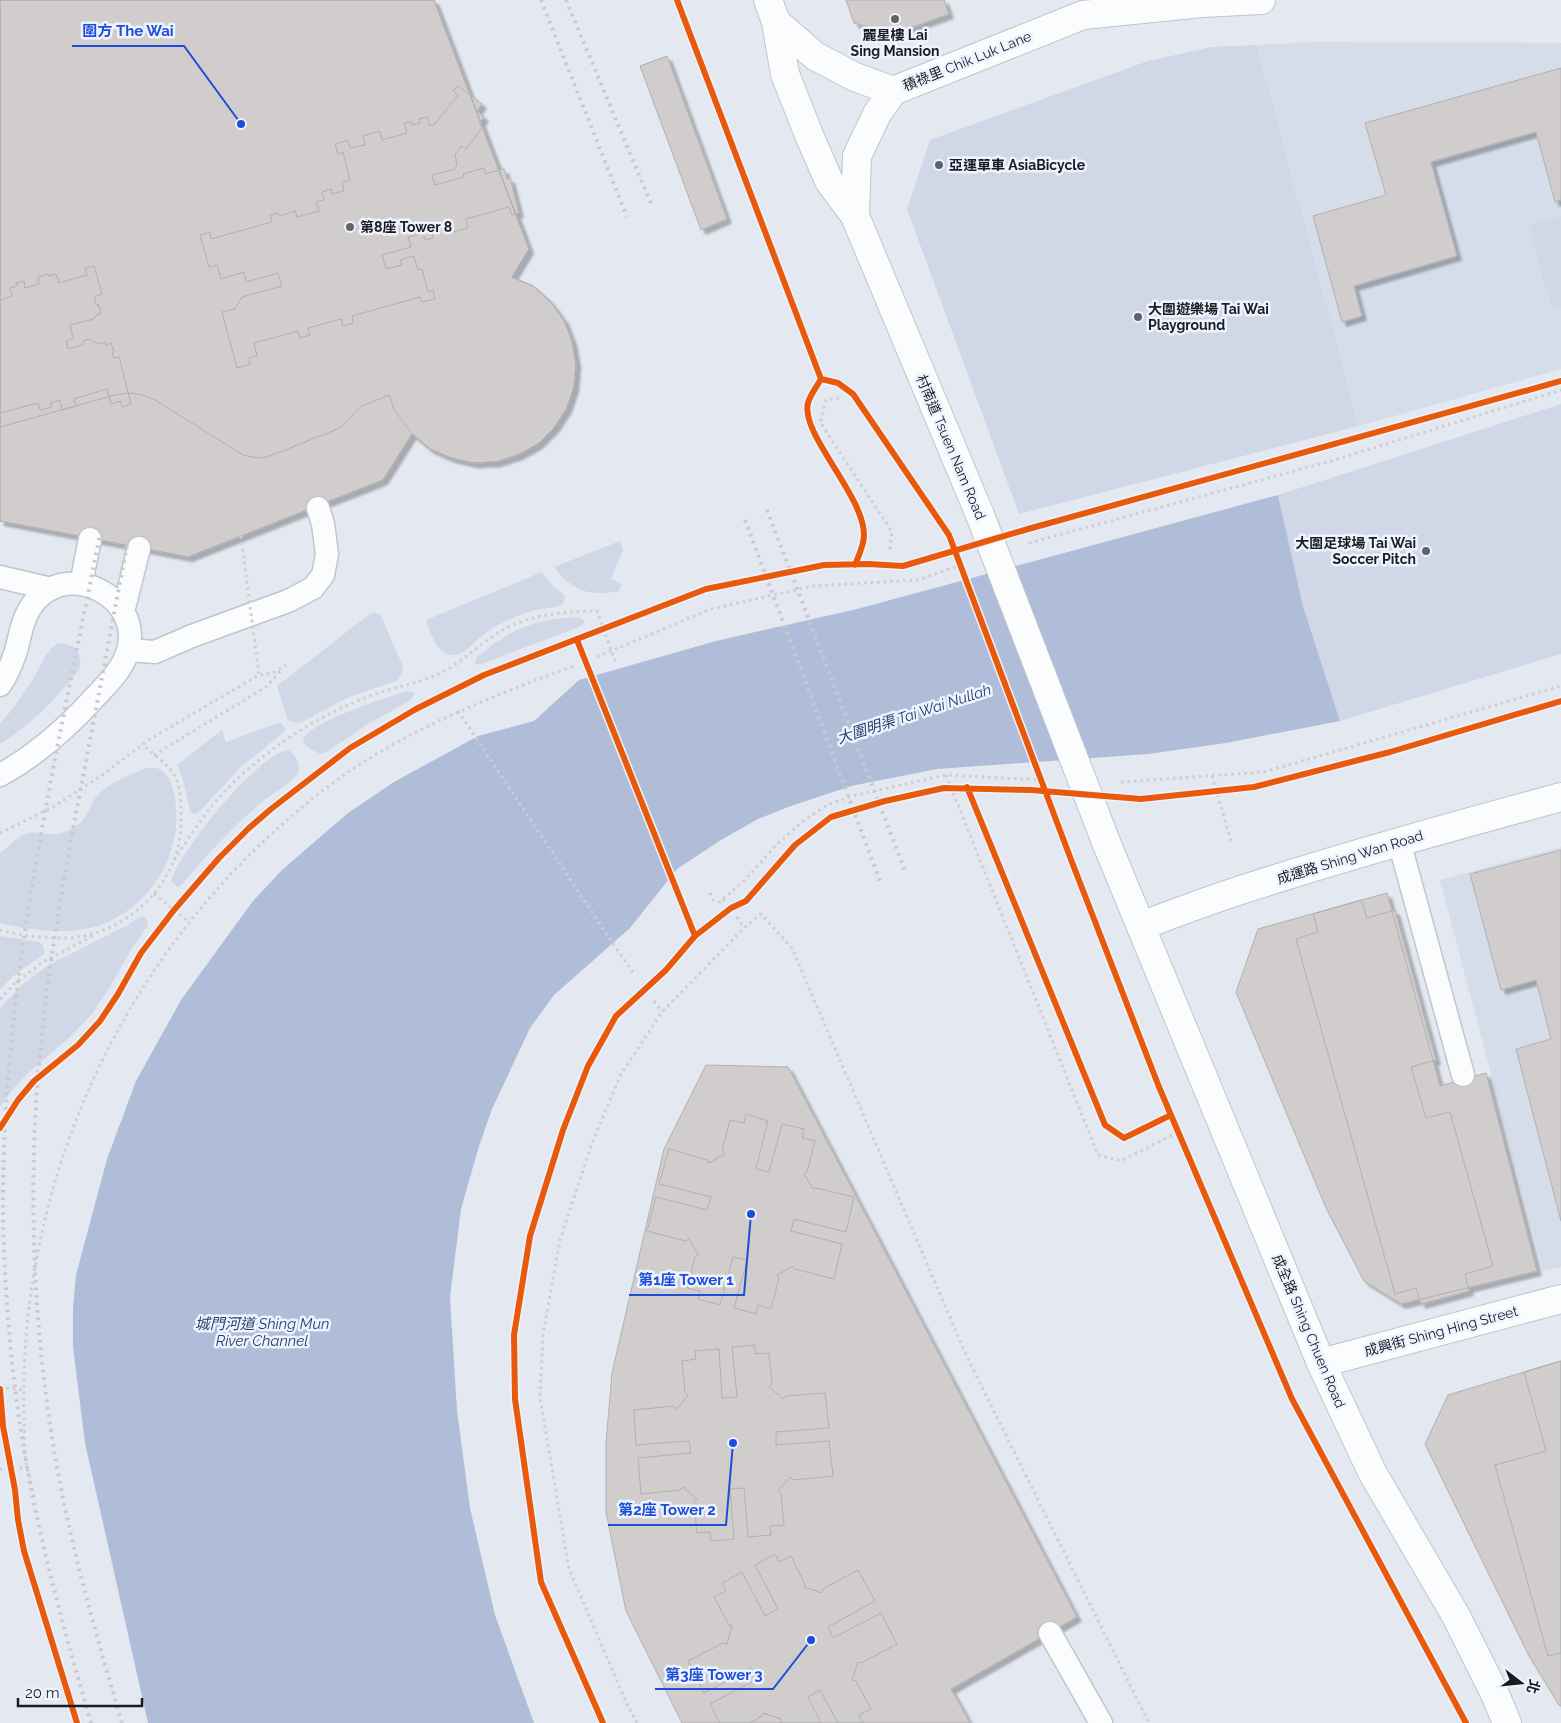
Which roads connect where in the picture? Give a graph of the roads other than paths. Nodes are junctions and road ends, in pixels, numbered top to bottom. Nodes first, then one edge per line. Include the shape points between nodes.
1 (1261, 0) edge
2 (1200, 2) edge
3 (1087, 8) edge
4 (772, 11) edge
5 (893, 91) junction
6 (855, 216) junction
7 (318, 508) dead end
8 (90, 538) dead end
9 (139, 548) dead end
10 (0, 577) edge
11 (81, 584) junction
12 (51, 589) junction
13 (124, 612) junction
14 (128, 650) junction
15 (0, 685) edge
16 (0, 775) edge
17 (1561, 797) edge
18 (1399, 841) junction
19 (1141, 926) junction
20 (1463, 1075) dead end
21 (1561, 1299) edge
22 (1321, 1363) junction
23 (1050, 1633) dead end
24 (1101, 1723) edge
25 (1507, 1723) edge

1 - 2 street, 積祿里 Chik Luk Lane
2 - 3 street, 積祿里 Chik Luk Lane
3 - 5 street, 積祿里 Chik Luk Lane
4 - 5 street via 815,56 855,77
4 - 6 street, 村南道 Tsuen Nam Road via 785,74 809,135 829,181
5 - 6 street, 積祿里 Chik Luk Lane via 877,114 858,156
6 - 19 street, 村南道 Tsuen Nam Road, bridge via 980,515
7 - 14 lane via 327,554 323,575 313,588 288,601 155,652
8 - 11 lane
9 - 13 lane
10 - 12 lane
11 - 12 lane
11 - 13 lane via 100,589
12 - 15 lane via 28,611
13 - 14 lane via 129,628
14 - 16 lane via 115,675 77,716 48,743
17 - 18 street, 成運路 Shing Wan Road
18 - 19 street, 成運路 Shing Wan Road via 1243,889
18 - 20 lane
19 - 22 street, 成全路 Shing Chuen Road
21 - 22 street, 成興街 Shing Hing Street
22 - 25 street, 成全路 Shing Chuen Road via 1372,1472 1456,1616
23 - 24 lane

